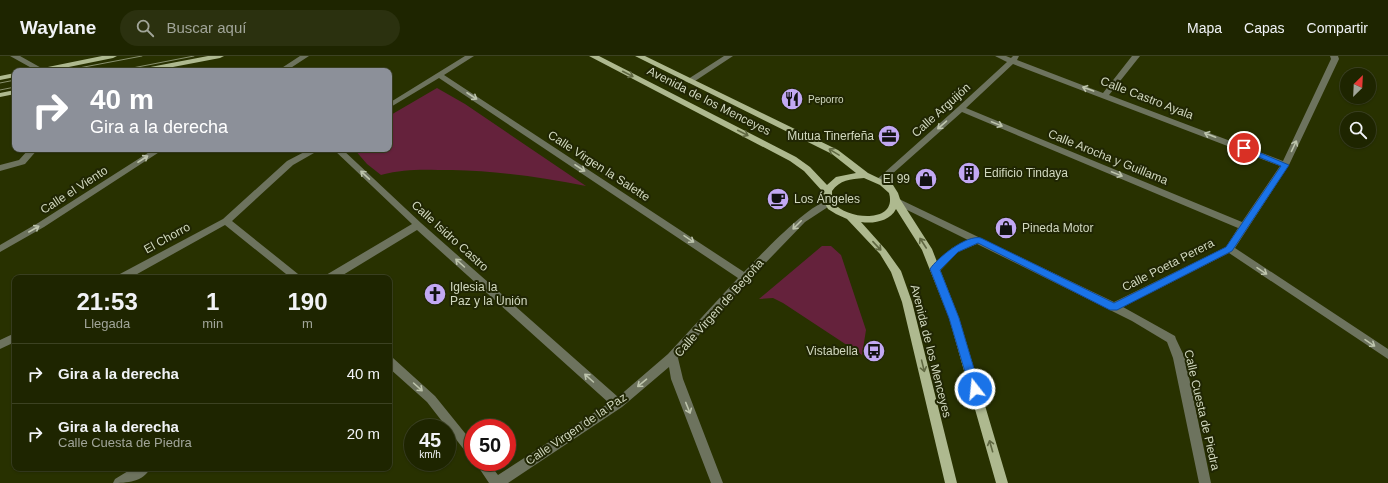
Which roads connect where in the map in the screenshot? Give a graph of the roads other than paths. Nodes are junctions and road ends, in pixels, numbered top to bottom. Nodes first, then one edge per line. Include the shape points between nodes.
1 (14, 56) edge
2 (114, 56) edge
3 (220, 56) edge
4 (305, 56) edge
5 (470, 56) edge
6 (593, 56) edge
7 (639, 56) edge
8 (729, 56) edge
9 (999, 56) edge
10 (1136, 56) edge
11 (1334, 56) edge
12 (1015, 58) edge
13 (34, 68) edge
14 (54, 68) edge
15 (156, 68) edge
16 (286, 68) edge
17 (439, 74) junction
18 (12, 76) edge
19 (0, 78) edge
20 (689, 81) junction
21 (12, 93) edge
22 (0, 95) edge
23 (1105, 95) junction
24 (392, 104) edge
25 (961, 109) junction
26 (31, 152) edge
27 (155, 152) edge
28 (311, 152) edge
29 (340, 152) edge
30 (1285, 165) junction
31 (0, 168) edge
32 (865, 176) junction
33 (879, 181) junction
34 (827, 191) junction
35 (896, 201) junction
36 (829, 203) junction
37 (850, 218) junction
38 (226, 221) junction
39 (418, 225) junction
40 (1245, 227) junction
41 (978, 240) junction
42 (0, 249) edge
43 (1229, 249) junction
44 (935, 269) junction
45 (127, 275) edge
46 (294, 275) edge
47 (335, 275) edge
48 (745, 277) junction
49 (1114, 307) junction
50 (12, 339) edge
51 (0, 345) edge
52 (1388, 355) edge
53 (672, 357) junction
54 (392, 364) edge
55 (618, 404) junction
56 (464, 441) edge
57 (139, 471) edge
58 (488, 471) edge
59 (715, 482) edge
60 (119, 483) edge
61 (497, 483) edge
62 (951, 483) edge
63 (1002, 483) edge
64 (1205, 483) edge

1 - 13 street
2 - 14 main road
3 - 15 main road
4 - 16 street
5 - 17 street
6 -> 34 main road, Avenida de los Menceyes via 793,159 807,169
7 - 20 main road, Avenida de los Menceyes
8 - 20 street
9 - 12 street, Calle Castro Ayala
10 - 23 street
30 -> 11 street, Calle Poeta Perera
23 -> 12 street, Calle Castro Ayala
12 - 25 street, Calle Arguijón
17 - 24 street
17 -> 48 street, Calle Virgen la Salette
18 - 19 main road
32 -> 20 main road, Avenida de los Menceyes via 835,152
21 - 22 main road
30 -> 23 street, Calle Castro Ayala
25 -> 33 street, Calle Arguijón
25 -> 40 street, Calle Arocha y Guillama
26 - 31 street via 22,162
42 -> 27 street, Calle el Viento
28 - 38 street, El Chorro via 290,163
39 -> 29 street, Calle Isidro Castro
30 - 40 street, Calle Poeta Perera
32 - 33 main road
32 - 34 main road via 846,176 834,181
33 - 35 main road via 892,190
34 - 36 main road
35 - 37 main road via 893,210 882,218
35 - 41 street, Calle Cuesta de Piedra
44 -> 35 main road, Avenida de los Menceyes via 927,249
36 - 37 main road via 836,211
36 -> 48 street, Calle Virgen de Begoña via 802,220
37 -> 62 main road, Avenida de los Menceyes via 883,252 896,271 907,302
38 - 45 street, El Chorro
38 - 46 street
39 - 47 street
55 -> 39 street, Calle Isidro Castro
40 - 43 street, Calle Poeta Perera
41 - 44 street via 955,250
41 - 49 street, Calle Cuesta de Piedra
43 - 49 street, Calle Poeta Perera
43 -> 52 street
63 -> 44 main road, Avenida de los Menceyes via 954,318
48 - 53 street, Calle Virgen de Begoña
49 - 64 street, Calle Cuesta de Piedra via 1171,340 1179,358
50 - 51 street
53 -> 55 street, Calle Virgen de la Paz
53 -> 59 street, Calle Virgen de Begoña via 677,379
54 -> 56 street via 431,399
55 - 61 street, Calle Virgen de la Paz
57 - 60 street
58 - 61 street

